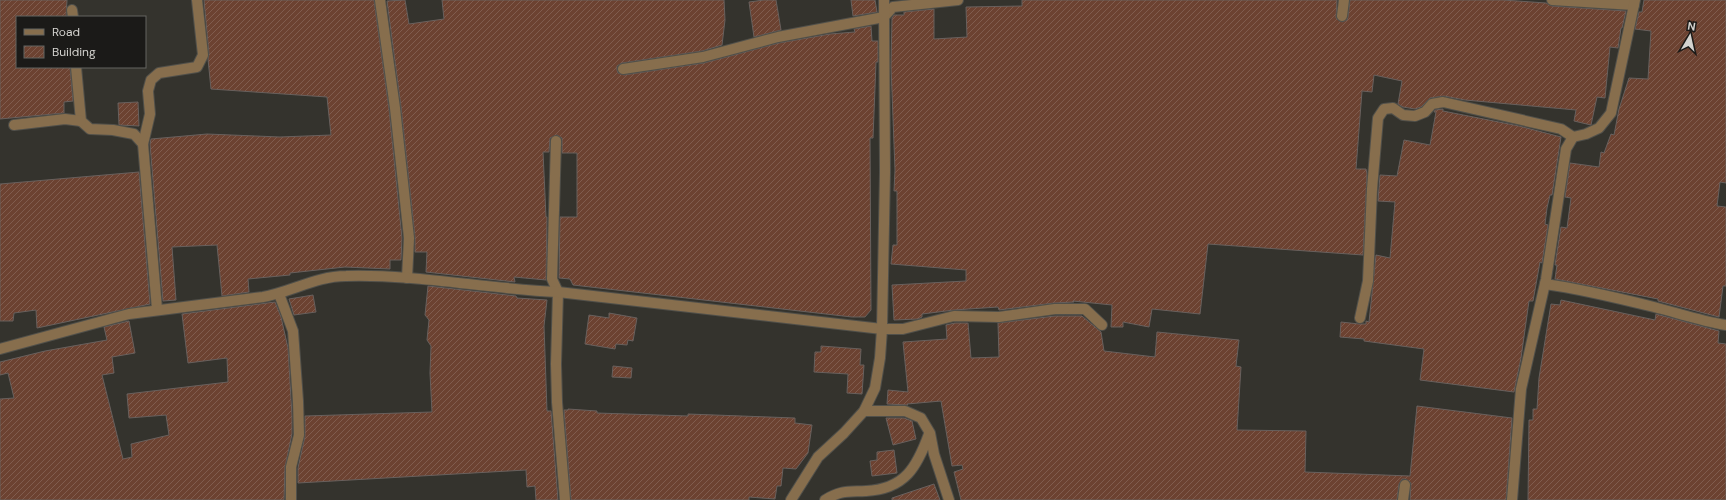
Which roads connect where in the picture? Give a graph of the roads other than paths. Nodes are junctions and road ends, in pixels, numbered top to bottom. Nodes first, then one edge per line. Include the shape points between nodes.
1 (197, 0) edge
2 (380, 0) edge
3 (884, 0) edge
4 (958, 0) edge
5 (1344, 0) edge
6 (1552, 0) edge
7 (1634, 3) edge
8 (1342, 16) dead end
9 (884, 17) junction
10 (76, 68) edge
11 (623, 69) dead end
12 (81, 121) junction
13 (14, 125) dead end
14 (1573, 136) junction
15 (556, 141) dead end
16 (143, 144) junction
17 (407, 278) junction
18 (1545, 284) junction
19 (558, 292) junction
20 (279, 294) junction
21 (157, 309) junction
22 (1360, 318) dead end
23 (1102, 325) dead end
24 (1726, 325) edge
25 (882, 329) junction
26 (0, 349) edge
27 (864, 411) junction
28 (930, 433) junction
29 (1405, 485) dead end
30 (291, 500) edge
31 (565, 500) edge
32 (791, 500) edge
33 (825, 500) edge
34 (948, 500) edge
35 (1403, 500) edge
36 (1512, 500) edge

1 - 16 street via 203,55 197,67 159,73 151,80 148,91 150,114
2 - 17 street via 409,238
3 - 9 street
4 - 9 street via 893,8
5 - 8 street
6 - 7 street
7 - 14 street via 1611,113 1599,128
9 - 11 street via 778,37 703,57
9 - 25 street
10 - 12 street
12 - 13 street via 65,119
12 - 16 street via 90,129 134,134
14 - 18 street via 1566,149
14 - 22 street via 1561,129 1443,102 1432,104 1415,116 1403,115 1393,108 1384,109 1377,124 1368,281
15 - 19 street via 552,279
16 - 21 street
17 - 19 street
17 - 20 street via 344,276 318,280
18 - 24 street via 1572,288
18 - 36 street via 1521,389
19 - 25 street
19 - 31 street via 557,394
20 - 21 street
20 - 30 street via 293,332 298,401 299,435 291,467
21 - 26 street via 128,314
23 - 25 street via 1085,309 1055,309 999,317 954,316 903,329
25 - 27 street via 875,388
27 - 28 street via 905,411 921,418
27 - 32 street via 818,457
28 - 33 street via 914,467 902,481 867,491 846,491
28 - 34 street
29 - 35 street

